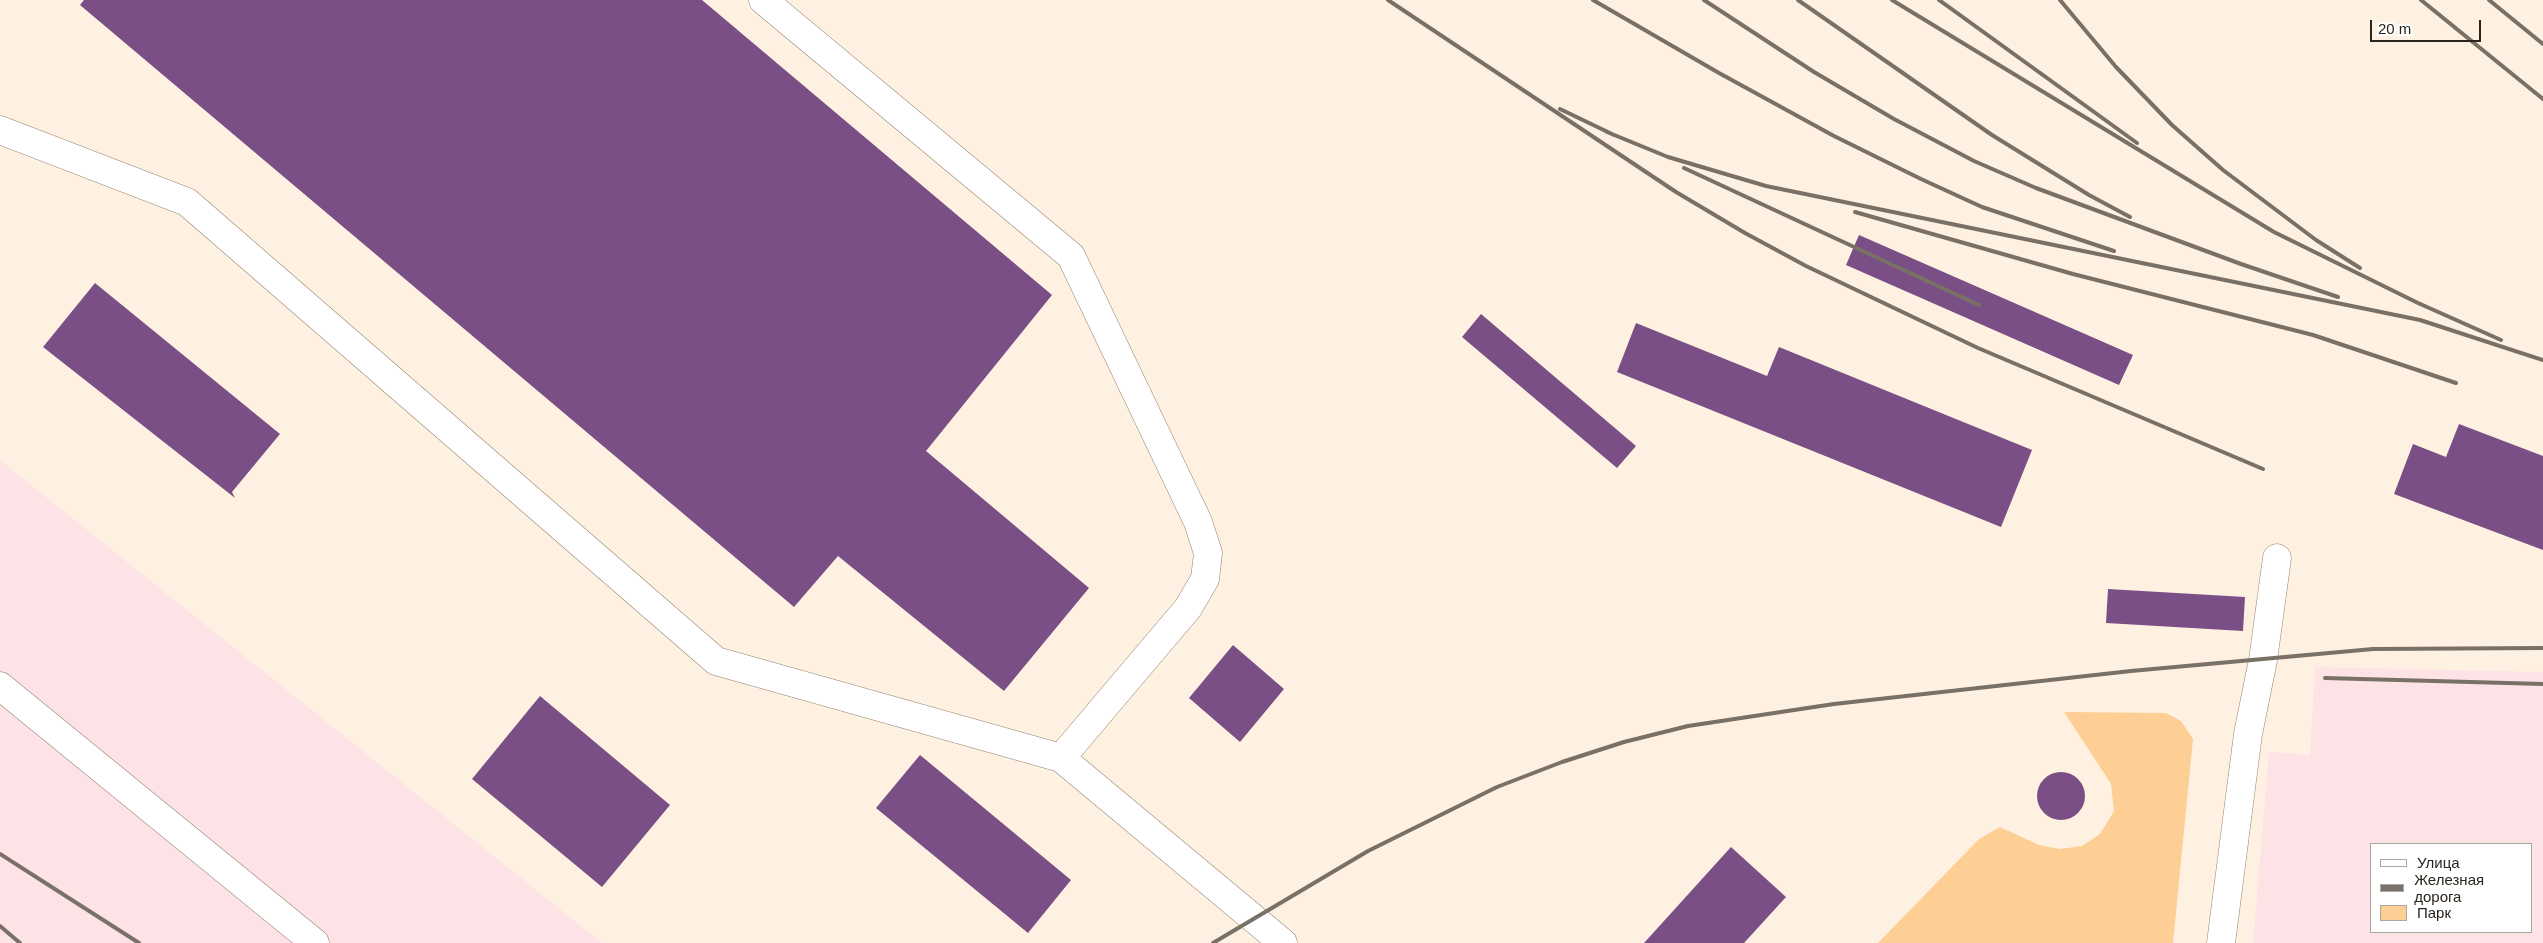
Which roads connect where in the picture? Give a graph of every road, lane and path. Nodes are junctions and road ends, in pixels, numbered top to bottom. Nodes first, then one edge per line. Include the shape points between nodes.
1 (763, 0) edge
2 (0, 130) edge
3 (2277, 558) dead end
4 (0, 686) edge
5 (1061, 758) junction
6 (315, 943) edge
7 (1283, 943) edge
8 (2221, 943) edge

1 - 5 lane via 1071,256 1198,522 1208,553 1205,579 1188,608
2 - 5 lane via 187,202 716,661
3 - 8 lane via 2263,660 2248,734
4 - 6 lane
5 - 7 lane

